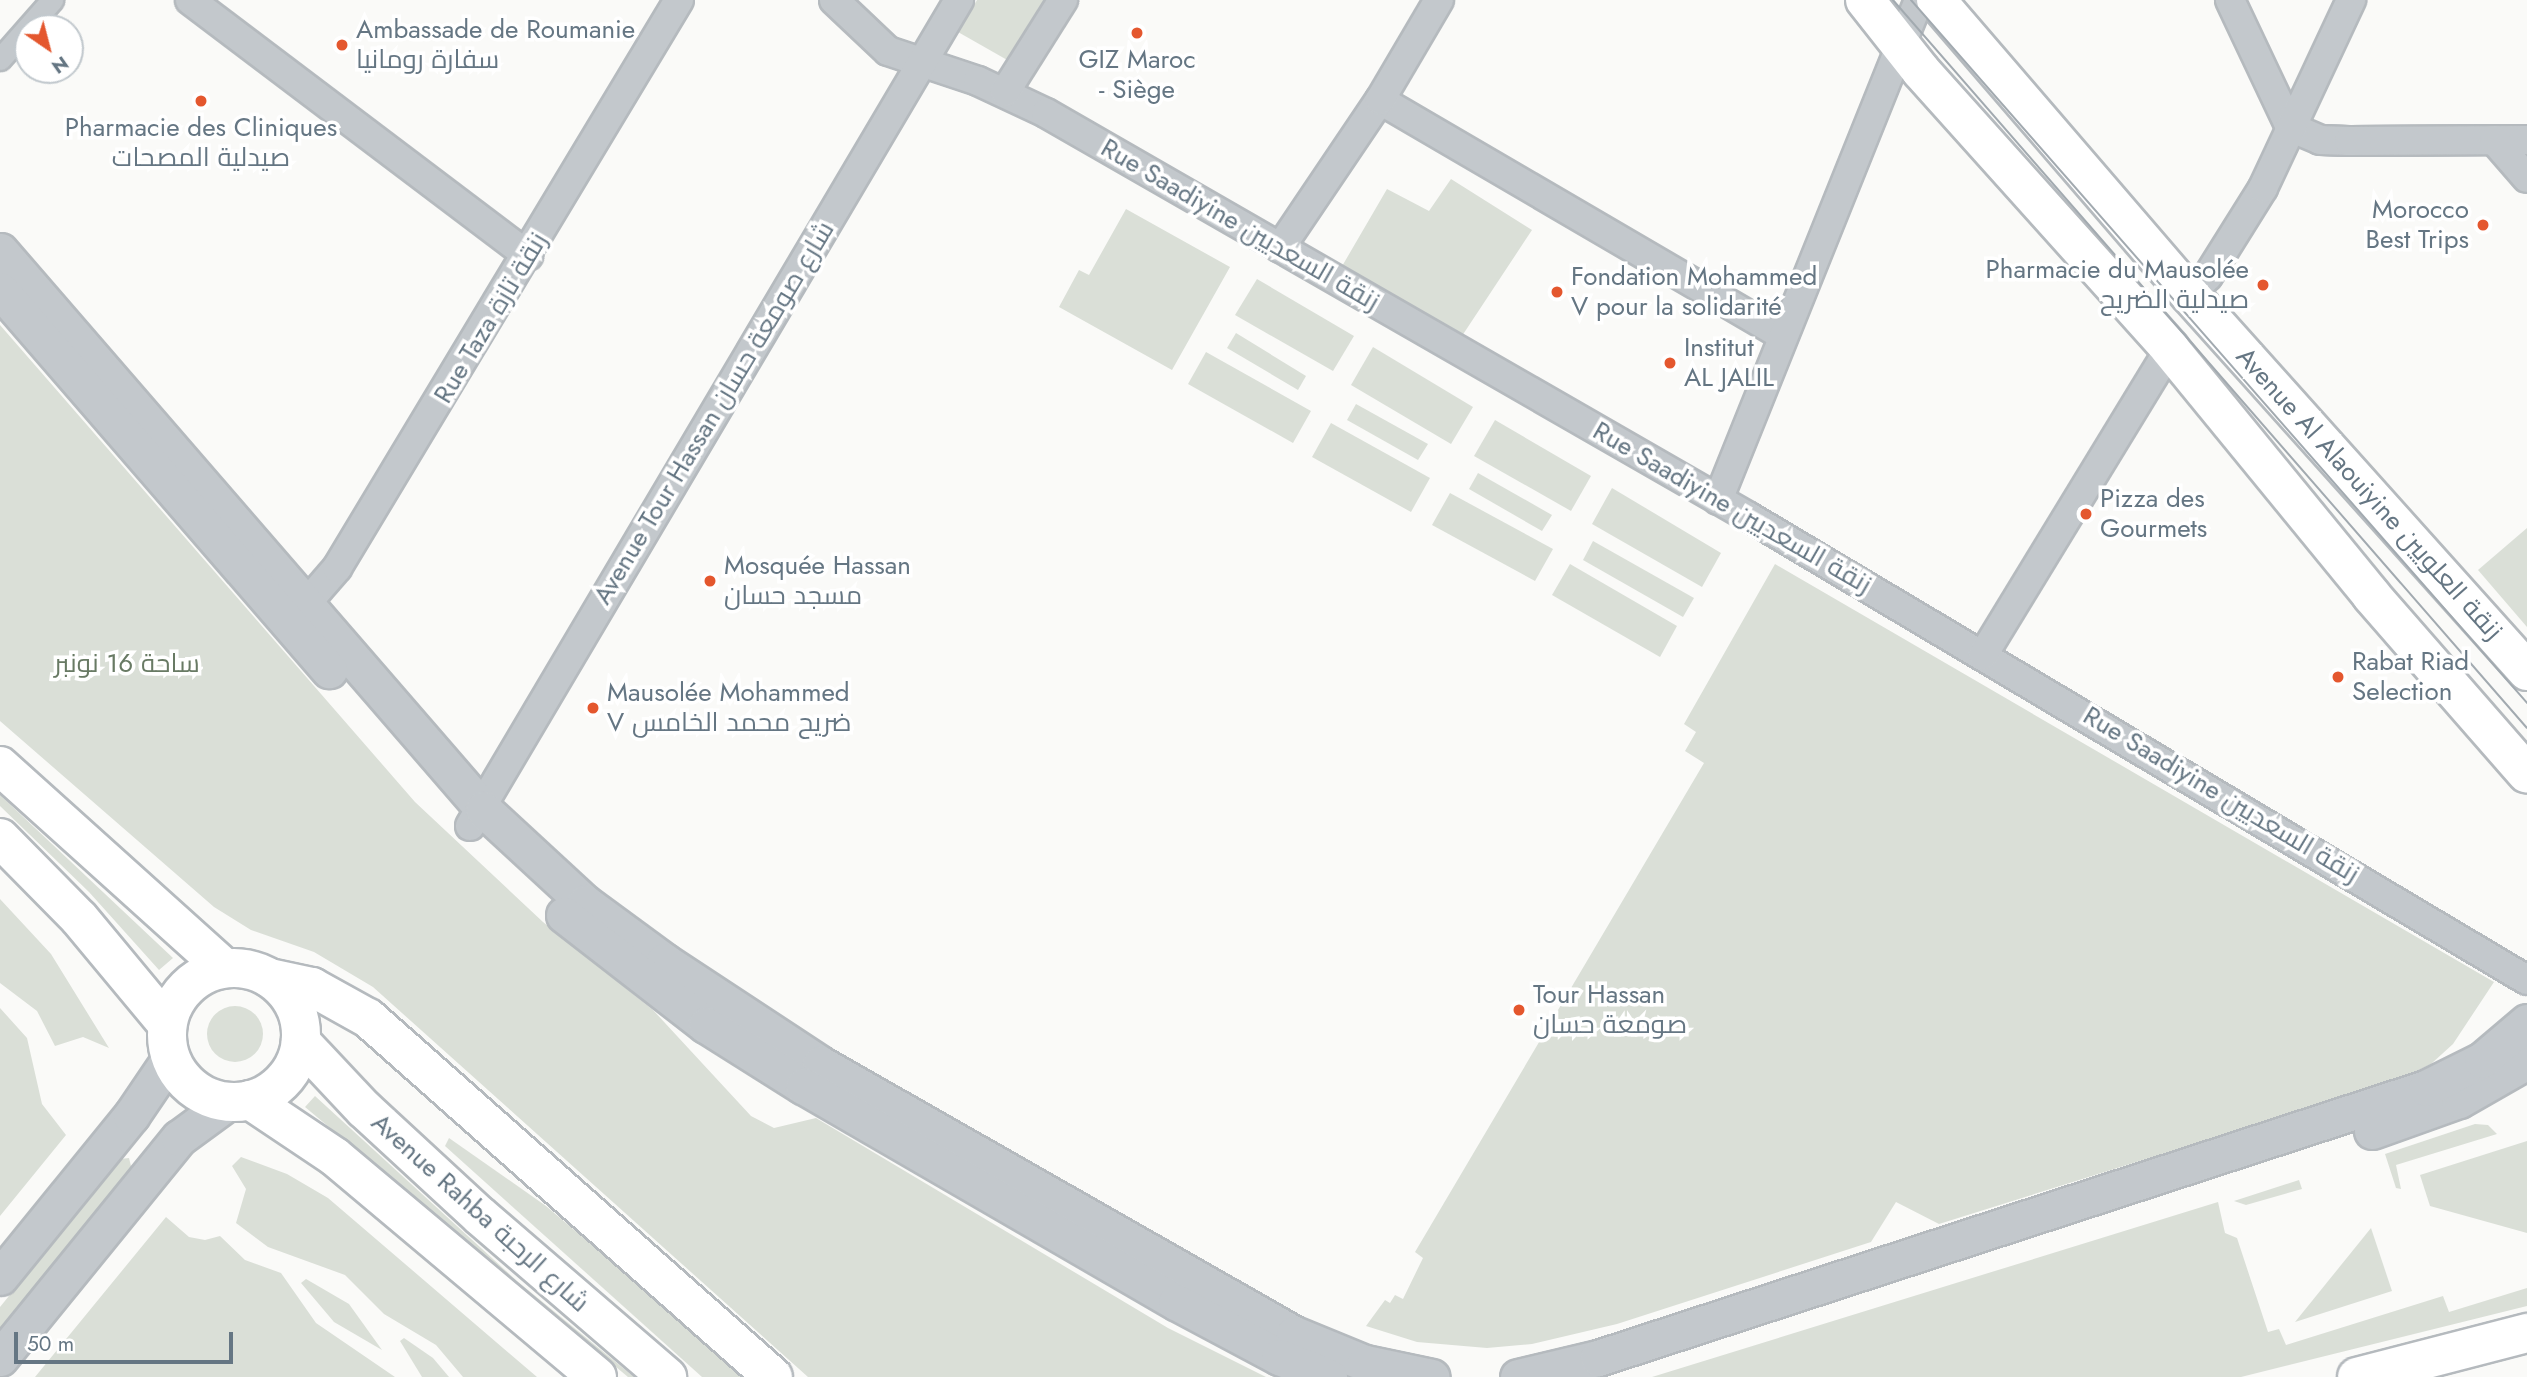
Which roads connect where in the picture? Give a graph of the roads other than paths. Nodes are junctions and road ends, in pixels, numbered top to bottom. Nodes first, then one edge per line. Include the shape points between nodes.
1 (52, 0) edge
2 (190, 0) edge
3 (679, 0) edge
4 (834, 0) edge
5 (959, 0) edge
6 (1063, 0) edge
7 (1439, 0) edge
8 (1865, 0) edge
9 (1919, 0) edge
10 (1936, 0) edge
11 (2230, 0) edge
12 (2351, 0) edge
13 (1902, 47) junction
14 (0, 59) edge
15 (923, 62) junction
16 (1005, 92) junction
17 (1380, 100) junction
18 (2290, 127) junction
19 (2494, 140) junction
20 (2527, 140) edge
21 (2527, 178) edge
22 (1280, 248) junction
23 (0, 251) edge
24 (528, 256) junction
25 (0, 290) edge
26 (2190, 295) junction
27 (1782, 335) junction
28 (2170, 349) junction
29 (1718, 500) junction
30 (296, 616) junction
31 (1983, 655) junction
32 (2527, 671) edge
33 (0, 766) edge
34 (2527, 774) edge
35 (477, 817) junction
36 (0, 838) edge
37 (224, 968) junction
38 (270, 978) junction
39 (2527, 981) edge
40 (2527, 1022) edge
41 (169, 1041) junction
42 (301, 1042) junction
43 (2527, 1061) edge
44 (811, 1075) junction
45 (239, 1101) junction
46 (0, 1277) edge
47 (2527, 1333) edge
48 (0, 1358) edge
49 (2527, 1359) edge
50 (597, 1377) edge
51 (667, 1377) edge
52 (772, 1377) edge
53 (1329, 1377) edge
54 (1432, 1377) edge
55 (1518, 1377) edge
56 (1612, 1377) edge
57 (2357, 1377) edge
58 (2458, 1377) edge

1 - 14 street
2 - 24 street
3 - 24 street, Rue Taza زنقة تازة
4 - 15 street, Rue Saadiyine زنقة السعديين via 880,46
5 - 15 street, Avenue Tour Hassan شارع صومعة حسان
6 - 16 street
7 - 17 street
8 - 13 main road, Avenue Al Alaouiyine زنقة العلويين
9 - 13 street
10 - 26 main road, Avenue Al Alaouiyine زنقة العلويين
11 - 18 street
12 - 18 street
13 - 27 street
13 - 28 main road, Avenue Al Alaouiyine زنقة العلويين
15 - 16 street, Rue Saadiyine زنقة السعديين
15 - 35 street, Avenue Tour Hassan شارع صومعة حسان via 497,775
16 - 22 street, Rue Saadiyine زنقة السعديين
17 - 22 street
17 - 27 street
18 - 19 street via 2320,140
18 - 26 street via 2263,188 2208,276
19 - 20 street
19 - 21 street
22 - 29 street, Rue Saadiyine زنقة السعديين
23 - 30 street
24 - 30 street, Rue Taza زنقة تازة via 337,568
25 - 30 street
26 - 32 main road, Avenue Al Alaouiyine زنقة العلويين
27 - 29 street
28 - 31 street
28 - 34 main road, Avenue Al Alaouiyine زنقة العلويين via 2371,595
29 - 31 street, Rue Saadiyine زنقة السعديين
30 - 35 street
31 - 39 street, Rue Saadiyine زنقة السعديين
33 - 37 main road
35 - 44 street via 549,901 648,983
36 - 41 main road via 79,918
37 - 38 main road via 256,971
37 - 41 main road via 187,987 174,1004
38 - 42 main road via 295,1006
38 - 52 main road via 312,987 368,1018
40 - 55 street via 2483,1060 2426,1088 1598,1358
41 - 45 main road via 187,1083
41 - 46 street via 131,1116
42 - 45 main road via 284,1079
42 - 51 main road, Avenue Rahba شارع الرحبة via 471,1208
43 - 56 street via 2434,1111
44 - 53 street via 1176,1302 1279,1357
44 - 54 street via 1294,1334 1365,1363
45 - 48 street via 179,1138
45 - 50 main road, Avenue Rahba شارع الرحبة via 335,1157
47 - 57 main road
49 - 58 main road

